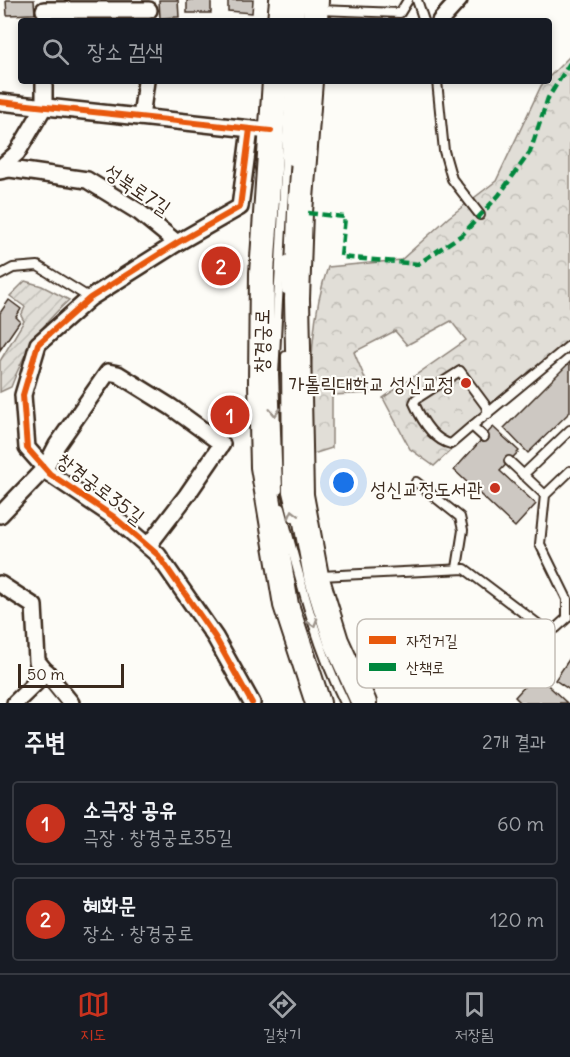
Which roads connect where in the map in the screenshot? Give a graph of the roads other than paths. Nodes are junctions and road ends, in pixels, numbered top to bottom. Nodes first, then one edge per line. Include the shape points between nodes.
1 (282, 0) edge
2 (408, 0) edge
3 (417, 0) edge
4 (459, 0) edge
5 (307, 9) edge
6 (43, 10) edge
7 (149, 10) edge
8 (280, 18) edge
9 (423, 18) edge
10 (443, 18) edge
11 (44, 84) edge
12 (146, 84) edge
13 (274, 84) edge
14 (290, 84) edge
15 (296, 84) edge
16 (310, 84) edge
17 (437, 84) edge
18 (0, 102) edge
19 (44, 107) junction
20 (141, 117) junction
21 (260, 130) junction
22 (0, 170) edge
23 (480, 215) dead end
24 (177, 243) junction
25 (0, 276) edge
26 (90, 298) junction
27 (286, 323) dead end
28 (570, 345) edge
29 (286, 346) dead end
30 (488, 414) junction
31 (472, 426) junction
32 (570, 430) edge
33 (484, 437) dead end
34 (509, 461) dead end
35 (45, 468) junction
36 (570, 471) edge
37 (523, 475) junction
38 (416, 482) dead end
39 (545, 495) junction
40 (0, 515) edge
41 (296, 525) dead end
42 (148, 546) junction
43 (310, 567) junction
44 (457, 568) junction
45 (0, 584) edge
46 (531, 619) edge
47 (568, 619) edge
48 (555, 628) edge
49 (47, 672) junction
50 (357, 687) edge
51 (358, 688) edge
52 (15, 703) edge
53 (71, 703) edge
54 (252, 703) edge
55 (318, 703) edge
56 (345, 703) edge
57 (364, 703) edge

1 - 8 main road
2 - 5 lane via 400,14
3 - 9 lane
4 - 10 street
6 - 7 street
11 - 19 street
12 - 20 street
13 - 21 main road, 창경궁로
14 -> 56 lane via 274,374 278,497 313,624
15 - 27 lane
16 - 43 main road, 창경궁로 via 297,299 301,495
17 - 23 lane via 444,151 452,179
18 - 19 street
19 - 20 street
19 - 22 street via 18,153
20 - 21 street
21 - 24 street, 창경궁로35길 via 240,207
21 - 55 main road, 창경궁로 via 263,467 286,605
22 - 24 street, 성북로7길 via 87,180 139,212
24 - 26 street, 창경궁로35길
25 - 26 lane via 13,268 38,266
26 - 35 street, 창경궁로35길 via 38,344 23,395 27,448
28 - 30 lane
41 -> 29 lane via 287,492
30 - 31 lane
30 - 31 lane via 460,371 414,401 442,442 451,444
31 - 33 lane
32 - 37 lane
34 - 37 lane
35 - 40 street
35 - 42 street, 창경궁로35길
35 - 42 street, 창경궁로35길 via 108,372 162,401 222,444
36 - 39 lane
37 - 39 lane
38 - 44 lane via 460,517 463,530
39 - 47 lane via 540,544 567,599
42 - 54 street, 창경궁로35길 via 215,637
43 - 44 lane
43 - 50 main road, 창경궁로
44 - 46 lane via 465,569
45 - 49 street via 34,606 37,661
47 - 48 lane
49 - 52 street
49 - 53 street
51 - 57 main road, 창경궁로

